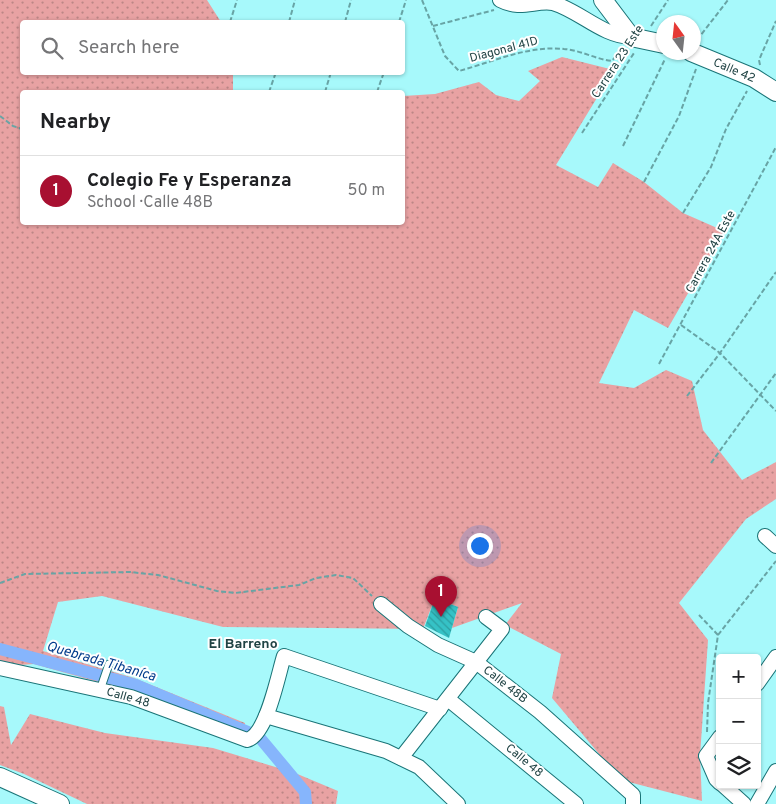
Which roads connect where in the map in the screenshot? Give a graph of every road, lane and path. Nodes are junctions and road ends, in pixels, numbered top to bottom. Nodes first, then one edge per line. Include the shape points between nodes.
1 (237, 0) edge
2 (295, 0) edge
3 (351, 0) edge
4 (406, 0) edge
5 (422, 0) edge
6 (603, 0) edge
7 (668, 0) edge
8 (728, 0) edge
9 (505, 3) edge
10 (231, 20) edge
11 (290, 20) edge
12 (346, 20) edge
13 (400, 20) edge
14 (776, 21) edge
15 (433, 27) junction
16 (637, 39) junction
17 (701, 42) edge
18 (656, 43) edge
19 (701, 53) edge
20 (664, 60) edge
21 (693, 60) edge
22 (757, 73) junction
23 (275, 75) edge
24 (330, 75) edge
25 (383, 75) edge
26 (270, 90) edge
27 (326, 90) edge
28 (378, 90) edge
29 (776, 92) edge
30 (0, 116) edge
31 (20, 128) edge
32 (582, 133) dead end
33 (623, 146) dead end
34 (776, 147) edge
35 (644, 182) dead end
36 (683, 212) dead end
37 (776, 272) edge
38 (681, 325) junction
39 (720, 353) junction
40 (659, 364) dead end
41 (776, 373) edge
42 (687, 396) dead end
43 (760, 396) junction
44 (776, 411) edge
45 (711, 463) dead end
46 (765, 536) dead end
47 (776, 546) edge
48 (776, 561) edge
49 (0, 583) edge
50 (381, 604) joint
51 (699, 615) dead end
52 (486, 617) dead end
53 (718, 635) junction
54 (776, 657) edge
55 (476, 662) junction
56 (109, 664) dead end
57 (0, 668) edge
58 (761, 678) edge
59 (100, 690) junction
60 (444, 704) junction
61 (266, 716) junction
62 (716, 742) edge
63 (706, 756) junction
64 (401, 758) junction
65 (776, 771) edge
66 (0, 777) edge
67 (716, 779) edge
68 (727, 789) edge
69 (60, 804) edge
70 (458, 804) edge
71 (576, 804) edge
72 (633, 804) edge
73 (744, 804) edge
74 (757, 804) edge

1 - 10 path
2 - 11 path
3 - 12 path
4 - 13 path
5 - 15 path
6 - 16 street
7 - 16 path, Carrera 23 Este
8 - 17 path
9 - 15 path
9 - 16 street via 551,2 572,10 618,37
14 - 22 path via 759,60
15 - 16 path, Diagonal 41D via 445,56 459,71 543,48 566,49 612,61
16 - 18 street
16 - 32 path, Carrera 23 Este
19 - 22 street, Calle 42
20 - 33 path
21 - 35 path via 679,116
22 - 29 street, Calle 42
22 - 36 path via 726,128 711,167
23 - 26 path
24 - 27 path
25 - 28 path
30 - 31 path
34 - 38 path, Carrera 24A Este
37 - 39 path
38 - 39 path
38 - 40 path, Carrera 24A Este
39 - 42 path
39 - 43 path
41 - 43 path
43 - 44 path
43 - 45 path
46 - 47 street
48 - 53 path
49 - 50 path via 25,574 130,572 158,575 235,594 299,585 336,575 353,578
50 - 55 street, Calle 48B via 438,645
51 - 53 path
52 - 55 street via 502,629
53 - 63 path via 708,703
54 - 58 street
55 - 60 street
55 - 72 street, Calle 48B via 540,712 633,795
56 - 59 lane
57 - 59 street, Calle 48
59 - 61 street, Calle 48 via 131,697 243,740 256,735
60 - 61 street, Calle 48 via 284,656
60 - 64 street
60 - 71 street, Calle 48
61 - 64 street
62 - 63 street
63 - 67 street
64 - 70 street via 419,767
65 - 74 street
66 - 69 street
68 - 73 street

